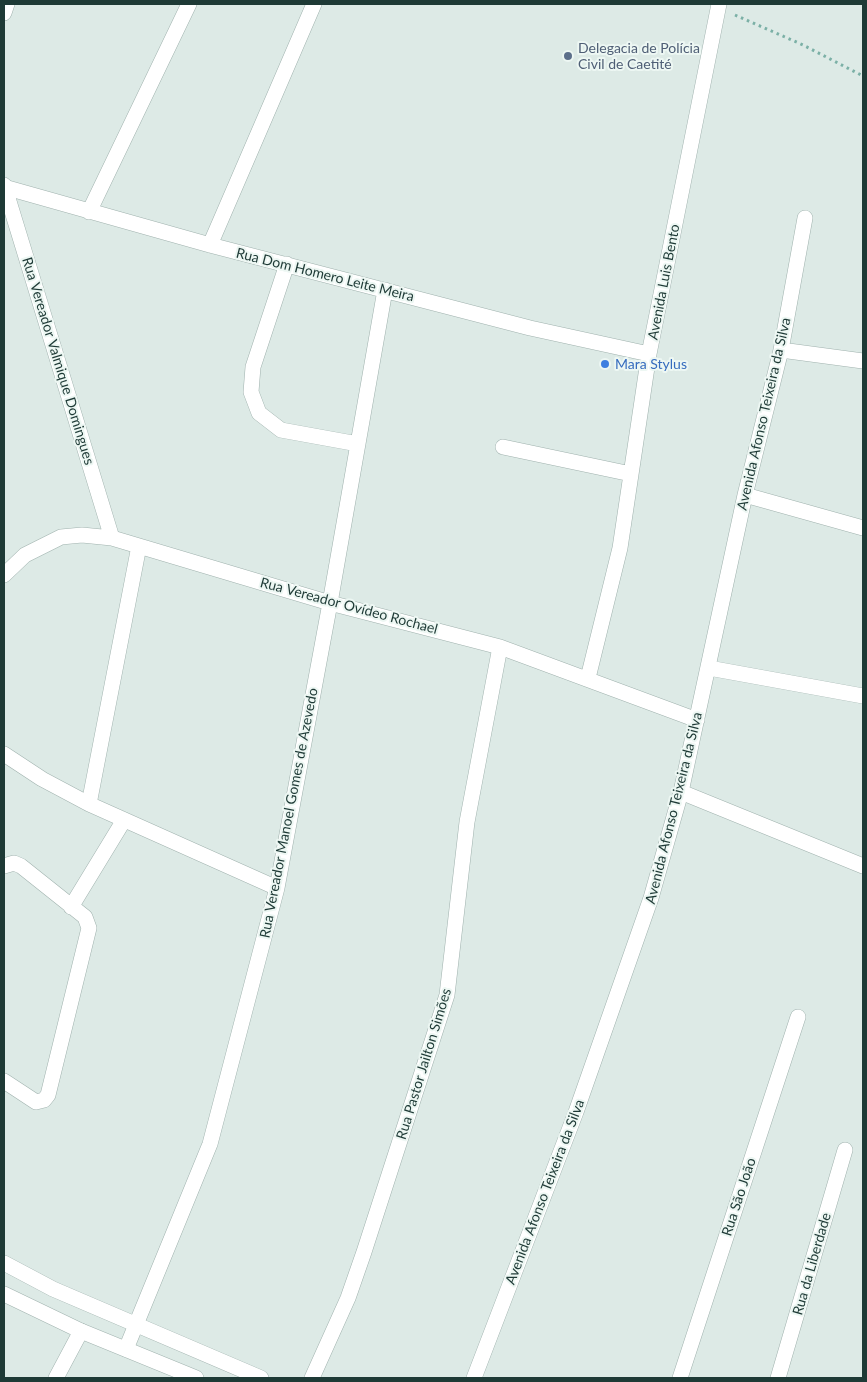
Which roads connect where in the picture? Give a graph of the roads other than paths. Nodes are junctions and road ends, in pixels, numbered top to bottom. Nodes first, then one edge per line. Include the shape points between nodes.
1 (7, 4) edge
2 (189, 4) edge
3 (314, 4) edge
4 (719, 6) edge
5 (4, 13) edge
6 (4, 186) edge
7 (89, 212) junction
8 (805, 218) dead end
9 (210, 245) junction
10 (287, 264) junction
11 (385, 290) junction
12 (781, 350) junction
13 (649, 354) junction
14 (863, 361) edge
15 (358, 444) junction
16 (503, 447) dead end
17 (631, 474) junction
18 (745, 495) junction
19 (863, 528) edge
20 (112, 538) junction
21 (139, 546) junction
22 (4, 575) edge
23 (330, 603) junction
24 (500, 647) junction
25 (709, 668) junction
26 (588, 678) junction
27 (863, 696) edge
28 (697, 720) junction
29 (4, 754) edge
30 (681, 792) junction
31 (89, 804) junction
32 (124, 820) junction
33 (4, 866) edge
34 (863, 866) edge
35 (277, 888) junction
36 (72, 907) junction
37 (798, 1017) dead end
38 (4, 1081) edge
39 (845, 1150) dead end
40 (4, 1263) edge
41 (4, 1294) edge
42 (136, 1325) junction
43 (81, 1331) junction
44 (126, 1349) junction
45 (56, 1378) edge
46 (196, 1378) edge
47 (261, 1378) edge
48 (312, 1378) edge
49 (474, 1378) edge
50 (680, 1378) edge
51 (778, 1378) edge

1 - 5 street
2 - 7 street
3 - 9 street
4 - 13 street, Avenida Luis Bento
6 - 7 street, Rua Dom Homero Leite Meira
6 - 20 street, Rua Vereador Valmique Domingues
7 - 9 street, Rua Dom Homero Leite Meira
8 - 12 street, Avenida Afonso Teixeira da Silva
9 - 10 street, Rua Dom Homero Leite Meira
10 - 11 street, Rua Dom Homero Leite Meira
10 - 15 street via 253,367 251,392 256,406 259,413 281,430
11 - 13 street, Rua Dom Homero Leite Meira via 530,328
11 - 15 street, Rua Vereador Manoel Gomes de Azevedo
12 - 14 street
12 - 18 street, Avenida Afonso Teixeira da Silva
13 - 17 street, Avenida Luis Bento
15 - 23 street, Rua Vereador Manoel Gomes de Azevedo
16 - 17 street
17 - 26 street, Avenida Luis Bento via 620,548
18 - 19 street
18 - 25 street, Avenida Afonso Teixeira da Silva
20 - 21 street, Rua Vereador Ovídeo Rochael
20 - 22 street, Rua Vereador Ovídeo Rochael via 62,537 25,555
21 - 23 street, Rua Vereador Ovídeo Rochael
21 - 31 street
23 - 24 street, Rua Vereador Ovídeo Rochael
23 - 35 street, Rua Vereador Manoel Gomes de Azevedo
24 - 26 street, Rua Vereador Ovídeo Rochael
24 - 48 street, Rua Pastor Jailton Simões via 467,822 447,995 348,1298
25 - 27 street
25 - 28 street, Avenida Afonso Teixeira da Silva
26 - 28 street, Rua Vereador Ovídeo Rochael
28 - 30 street, Avenida Afonso Teixeira da Silva
29 - 31 street
30 - 34 street
30 - 49 street, Avenida Afonso Teixeira da Silva via 636,947
31 - 32 street
32 - 35 street
32 - 36 street
33 - 36 street via 14,863 21,866
35 - 42 street, Rua Vereador Manoel Gomes de Azevedo via 210,1144
36 - 38 street via 84,917 89,928 48,1095 36,1102
37 - 50 street, Rua São João
39 - 51 street, Rua da Liberdade
40 - 42 street via 53,1289
41 - 43 street
42 - 44 street, Rua Vereador Manoel Gomes de Azevedo
42 - 47 street
43 - 44 street
43 - 45 street
44 - 46 street

